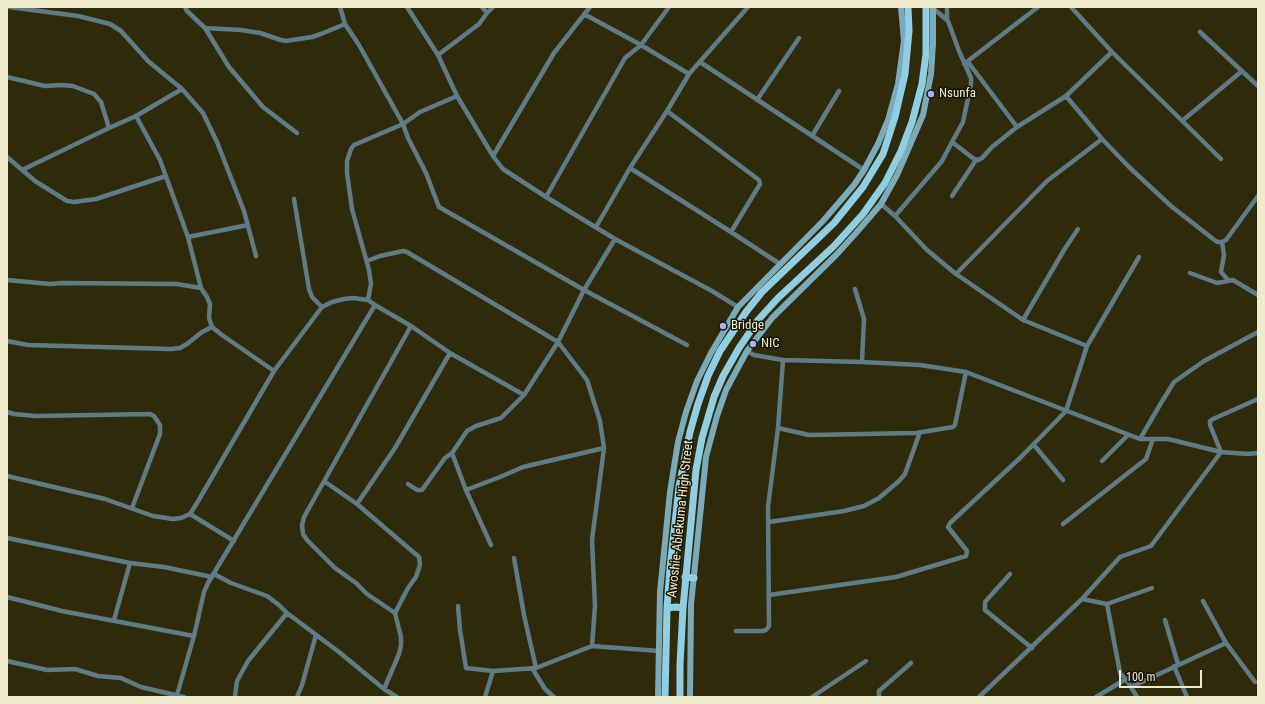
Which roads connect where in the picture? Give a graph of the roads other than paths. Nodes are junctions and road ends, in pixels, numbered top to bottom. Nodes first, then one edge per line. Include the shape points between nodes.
1 (9, 7) edge
2 (185, 7) edge
3 (340, 7) edge
4 (407, 7) edge
5 (482, 7) edge
6 (493, 7) edge
7 (590, 7) edge
8 (669, 7) edge
9 (748, 7) edge
10 (901, 7) edge
11 (908, 7) edge
12 (947, 7) edge
13 (1038, 7) edge
14 (1071, 7) edge
15 (931, 8) edge
16 (487, 13) junction
17 (584, 14) junction
18 (948, 20) junction
19 (345, 24) junction
20 (205, 28) junction
21 (1200, 32) dead end
22 (799, 38) dead end
23 (641, 44) junction
24 (1112, 52) junction
25 (438, 55) junction
26 (700, 62) junction
27 (966, 63) junction
28 (1242, 71) junction
29 (689, 74) junction
30 (7, 77) edge
31 (1258, 86) edge
32 (182, 89) junction
33 (839, 91) dead end
34 (457, 96) junction
35 (1066, 96) junction
36 (757, 100) junction
37 (667, 111) junction
38 (136, 116) junction
39 (1182, 121) junction
40 (403, 124) junction
41 (109, 128) junction
42 (1017, 128) junction
43 (297, 133) dead end
44 (812, 136) junction
45 (1102, 139) junction
46 (952, 142) junction
47 (493, 156) junction
48 (7, 157) edge
49 (1221, 159) dead end
50 (976, 160) junction
51 (630, 168) junction
52 (22, 170) junction
53 (864, 170) junction
54 (166, 176) junction
55 (952, 196) dead end
56 (1258, 196) edge
57 (546, 197) junction
58 (294, 199) dead end
59 (881, 204) junction
60 (895, 216) junction
61 (248, 225) junction
62 (596, 227) junction
63 (1078, 229) dead end
64 (731, 232) junction
65 (188, 237) junction
66 (615, 240) junction
67 (1222, 242) junction
68 (256, 256) dead end
69 (1139, 257) dead end
70 (367, 261) junction
71 (780, 264) junction
72 (1190, 273) dead end
73 (956, 274) junction
74 (7, 280) edge
75 (1228, 280) junction
76 (201, 288) junction
77 (855, 289) dead end
78 (584, 290) junction
79 (1258, 295) edge
80 (368, 300) junction
81 (374, 305) junction
82 (738, 307) junction
83 (322, 308) junction
84 (1023, 320) junction
85 (411, 326) junction
86 (212, 327) junction
87 (1258, 332) edge
88 (7, 341) edge
89 (558, 342) junction
90 (687, 344) dead end
91 (1087, 346) junction
92 (747, 351) junction
93 (450, 353) junction
94 (783, 360) junction
95 (862, 362) junction
96 (274, 371) junction
97 (966, 372) junction
98 (524, 395) junction
99 (1258, 399) edge
100 (1066, 411) junction
101 (7, 412) edge
102 (778, 428) junction
103 (920, 432) junction
104 (1128, 435) junction
105 (1153, 439) junction
106 (1140, 440) junction
107 (1034, 445) junction
108 (604, 448) junction
109 (1221, 452) junction
110 (452, 453) junction
111 (1258, 453) edge
112 (1102, 461) dead end
113 (7, 476) edge
114 (1063, 480) dead end
115 (324, 481) junction
116 (408, 484) dead end
117 (466, 490) junction
118 (357, 504) junction
119 (132, 508) junction
120 (190, 514) junction
121 (769, 522) junction
122 (1063, 524) dead end
123 (7, 538) edge
124 (234, 541) junction
125 (491, 545) dead end
126 (514, 558) dead end
127 (130, 563) junction
128 (1010, 574) dead end
129 (213, 576) junction
130 (685, 577) junction
131 (694, 578) junction
132 (1152, 588) dead end
133 (769, 595) junction
134 (7, 597) edge
135 (1082, 600) junction
136 (1203, 601) dead end
137 (1108, 604) junction
138 (458, 606) dead end
139 (667, 608) junction
140 (683, 608) junction
141 (287, 613) junction
142 (395, 613) junction
143 (114, 620) junction
144 (1165, 620) dead end
145 (736, 631) dead end
146 (316, 635) junction
147 (194, 636) junction
148 (1226, 643) junction
149 (592, 646) junction
150 (1032, 648) junction
151 (659, 651) junction
152 (7, 661) edge
153 (866, 661) dead end
154 (911, 663) dead end
155 (1176, 665) junction
156 (534, 668) junction
157 (493, 671) junction
158 (1126, 679) junction
159 (1255, 682) dead end
160 (1131, 687) junction
161 (384, 689) junction
162 (177, 695) junction
163 (184, 697) edge
164 (235, 697) edge
165 (297, 697) edge
166 (397, 697) edge
167 (485, 697) edge
168 (554, 697) edge
169 (651, 697) edge
170 (658, 697) edge
171 (665, 697) edge
172 (680, 697) edge
173 (690, 697) edge
174 (812, 697) edge
175 (879, 697) edge
176 (979, 697) edge
177 (1096, 697) edge
178 (1137, 697) edge
179 (1187, 697) edge

1 - 32 street via 78,16 110,24 121,31 148,61
2 - 20 street
3 - 19 street
4 - 25 street
5 - 16 street
6 - 16 street
7 - 17 street
8 - 23 street
9 - 26 street
10 - 53 street, Awoshie-Ablekuma High Street via 904,41 898,84 888,120
11 - 139 main road, Awoshie-Ablekuma High Street via 909,31 905,74 895,117 882,154 863,187 834,223 762,292 746,312 720,351 708,376 690,432 679,487
12 - 18 street
13 - 27 street
14 - 24 street
15 - 18 street
15 - 59 street, Awoshie-Ablekuma High Street via 931,74 923,115 897,175
15 - 130 main road, Awoshie-Ablekuma High Street via 922,84 901,152 885,183 863,214 834,246 758,320 723,376 702,438 696,470
16 - 25 street via 479,24
17 - 23 street
17 - 47 street via 554,53
18 - 27 street
19 - 20 street via 312,37 286,41 260,33
19 - 40 street
20 - 43 street via 229,67 263,107
21 - 28 street
22 - 36 street
23 - 29 street
23 - 57 street via 625,58
24 - 35 street
24 - 39 street
25 - 34 street
26 - 29 street
26 - 36 street
27 - 42 street
27 - 46 street via 971,84 963,122
28 - 31 street
28 - 39 street
29 - 37 street
30 - 41 street via 45,86 73,86 94,94 101,102
32 - 38 street
32 - 61 street via 203,113 217,142
33 - 44 street
34 - 40 street via 420,112
34 - 47 street
35 - 42 street
35 - 45 street
36 - 44 street
37 - 51 street
37 - 64 street via 759,180 760,184
38 - 41 street
38 - 54 street
39 - 49 street
40 - 70 street via 354,145 349,152 347,173 352,209
40 - 78 street via 439,207
41 - 52 street
42 - 50 street via 982,158
44 - 53 street
45 - 67 street via 1171,206 1217,242
45 - 73 street via 1047,181
46 - 50 street
46 - 60 street via 942,161
47 - 57 street via 503,169
48 - 52 street
50 - 55 street
51 - 62 street
51 - 64 street
52 - 54 street via 67,201 74,202 96,199
53 - 71 street, Awoshie-Ablekuma High Street via 823,222
54 - 65 street
56 - 67 street
57 - 62 street
58 - 83 street via 309,289 312,297
59 - 60 street
59 - 92 street, Awoshie-Ablekuma High Street via 837,254 772,318
60 - 73 street via 927,250
61 - 65 street
61 - 68 street
62 - 66 street
63 - 84 street
64 - 71 street
65 - 76 street
66 - 78 street
66 - 82 street
67 - 75 street via 1224,255 1221,272
69 - 91 street
70 - 80 street via 371,284
70 - 89 street via 406,252
71 - 82 street, Awoshie-Ablekuma High Street
72 - 75 street via 1217,283
73 - 84 street
74 - 76 street via 50,284 177,284
75 - 79 street via 1233,280
76 - 86 street via 210,304 209,318
77 - 95 street via 864,319
78 - 89 street
78 - 90 street
80 - 81 street
80 - 83 street via 344,299
81 - 85 street
81 - 124 street
82 - 151 street, Awoshie-Ablekuma High Street via 710,353 697,381 678,442 660,592
83 - 96 street
84 - 91 street
85 - 93 street
85 - 115 street
86 - 88 street via 180,348 171,349 28,345
86 - 96 street
87 - 106 street via 1204,361 1174,382
89 - 98 street
89 - 108 street via 587,380 600,421
91 - 100 street
92 - 94 street via 754,355
92 - 131 street, Awoshie-Ablekuma High Street via 726,390 706,457
93 - 98 street
93 - 118 street via 395,448
94 - 95 street
94 - 102 street
95 - 97 street via 920,365
96 - 120 street
97 - 100 street
97 - 103 street via 954,427
98 - 110 street via 501,418 467,431
99 - 109 street via 1210,421
100 - 104 street
100 - 107 street
101 - 119 street via 36,416 154,416 160,425 160,434
102 - 103 street via 809,435
102 - 121 street via 768,507
103 - 121 street via 905,474 879,498 864,506 844,511
104 - 106 street
104 - 112 street
105 - 106 street
105 - 109 street via 1168,439
105 - 122 street via 1146,458
107 - 114 street
107 - 133 street via 950,523 948,527 967,551 966,556 896,576
108 - 117 street via 523,467
108 - 149 street via 592,540 595,606
109 - 111 street
109 - 135 street via 1151,546 1120,557
110 - 116 street via 445,458 422,490
110 - 117 street
113 - 119 street via 105,498
115 - 118 street
115 - 142 street via 304,517 302,525 307,540 335,568
117 - 125 street
118 - 142 street via 420,559 416,577
119 - 120 street via 148,515 173,519
120 - 124 street
121 - 133 street
123 - 127 street
124 - 129 street
126 - 156 street
127 - 129 street
127 - 143 street
128 - 150 street via 985,602 985,610
129 - 141 street via 267,596
129 - 147 street via 204,592
130 - 131 main road
130 - 140 main road, Awoshie-Ablekuma High Street
131 - 173 street, Awoshie-Ablekuma High Street
132 - 137 street
133 - 145 street via 769,626 766,630
134 - 143 street via 62,611
135 - 137 street
135 - 150 street
136 - 148 street
137 - 158 street via 1120,673
138 - 157 street via 466,668
139 - 140 main road
139 - 171 main road, Awoshie-Ablekuma High Street
140 - 172 main road, Awoshie-Ablekuma High Street
141 - 146 street
141 - 164 street via 248,661 237,681
142 - 161 street via 401,637 399,654
143 - 147 street
144 - 155 street
146 - 161 street
146 - 165 street
147 - 162 street
148 - 155 street
148 - 159 street
149 - 151 street
149 - 156 street
150 - 176 street
151 - 170 street, Awoshie-Ablekuma High Street
152 - 162 street via 47,670 75,669 98,676 121,678 141,687
153 - 174 street
154 - 175 street via 879,691
155 - 160 street
155 - 179 street
156 - 157 street
156 - 168 street via 546,689
157 - 167 street
158 - 160 street
158 - 177 street
160 - 178 street
161 - 166 street
162 - 163 street
169 - 170 street

